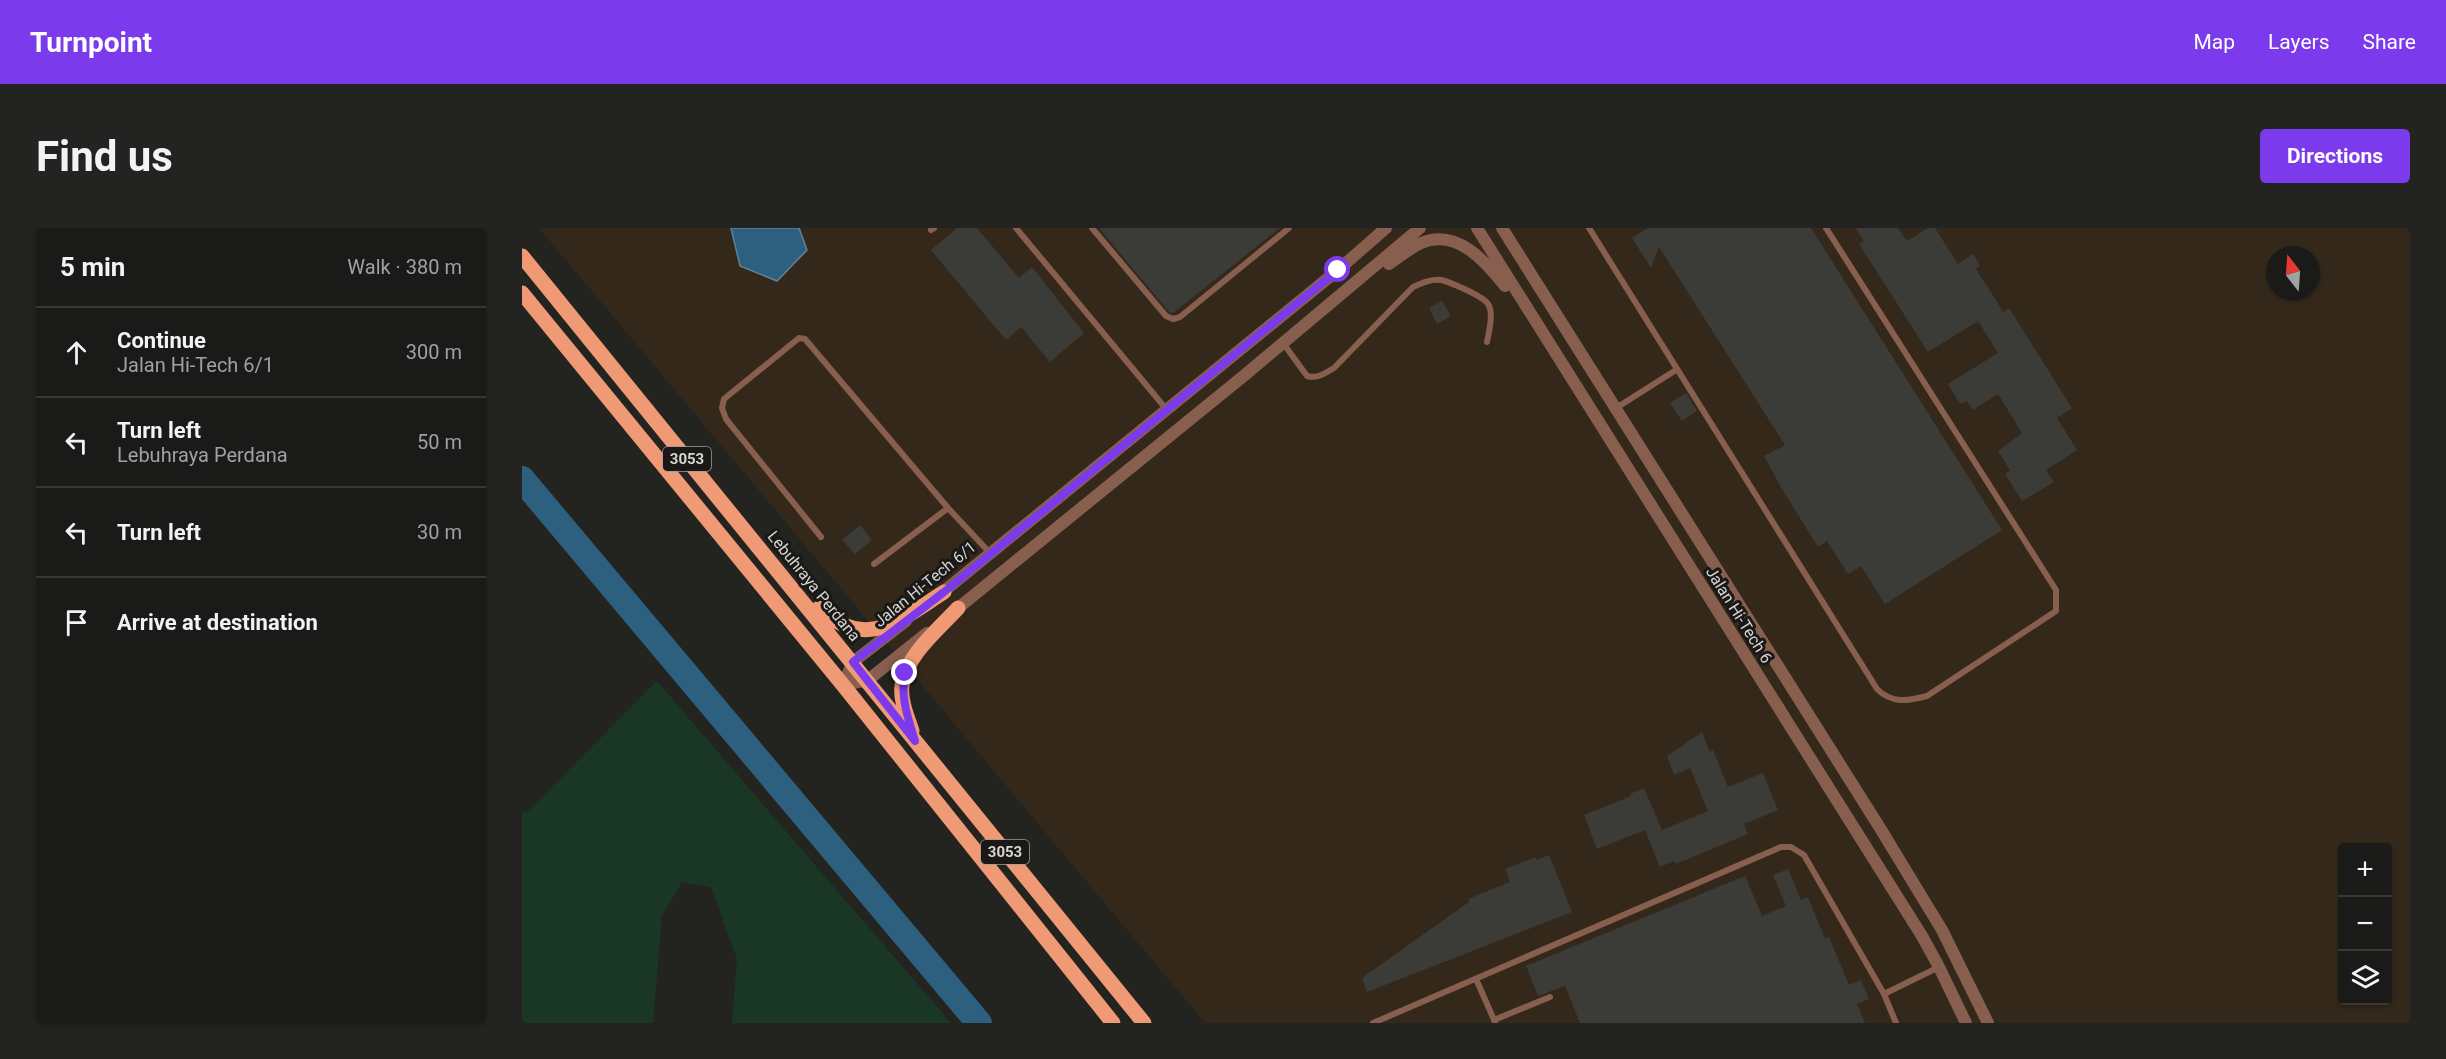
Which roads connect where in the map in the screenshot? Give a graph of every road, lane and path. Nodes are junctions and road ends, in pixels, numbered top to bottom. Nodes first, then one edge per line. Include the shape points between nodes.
1 (1016, 228) edge
2 (1092, 228) edge
3 (1290, 228) edge
4 (1374, 228) edge
5 (1386, 228) edge
6 (1420, 228) edge
7 (1477, 228) edge
8 (1502, 228) edge
9 (1588, 228) edge
10 (1826, 228) edge
11 (522, 256) edge
12 (1338, 270) junction
13 (1351, 287) junction
14 (522, 293) edge
15 (1537, 323) junction
16 (1487, 342) dead end
17 (1283, 343) junction
18 (1676, 370) junction
19 (1615, 408) junction
20 (1167, 411) junction
21 (948, 508) junction
22 (821, 537) dead end
23 (990, 553) junction
24 (874, 564) dead end
25 (776, 567) junction
26 (944, 592) junction
27 (958, 608) junction
28 (853, 662) junction
29 (868, 680) junction
30 (843, 685) junction
31 (915, 741) junction
32 (1939, 967) junction
33 (1476, 979) junction
34 (1884, 994) junction
35 (1550, 997) dead end
36 (1495, 1022) edge
37 (1113, 1023) edge
38 (1144, 1023) edge
39 (1372, 1023) edge
40 (1896, 1023) edge
41 (1966, 1023) edge
42 (1988, 1023) edge

1 - 20 lane
2 - 3 lane via 1166,316 1173,319
4 - 12 street
5 - 12 street, Jalan Hi-Tech 6/1
6 - 13 street
7 - 15 street, Jalan Hi-Tech 6
8 - 19 street, Jalan Hi-Tech 6
9 - 18 lane
10 - 18 lane via 2056,590 2056,611 1927,696 1908,702 1884,695
11 - 25 main road, Lebuhraya Perdana / 3053
12 - 20 street, Jalan Hi-Tech 6/1
13 - 15 street via 1422,242 1453,240 1483,259
13 - 17 street
14 - 30 main road, 3053
15 - 32 street, Jalan Hi-Tech 6
16 - 17 lane via 1489,304 1482,297 1442,280 1427,280 1413,287 1334,368 1321,376 1307,376
17 - 27 street
18 - 19 lane
19 - 42 street, Jalan Hi-Tech 6 via 1905,868 1942,930
20 - 23 street, Jalan Hi-Tech 6/1
21 - 22 lane via 806,339 799,338 724,399 722,408 726,419
21 - 23 lane
21 - 24 lane
23 - 26 street, Jalan Hi-Tech 6/1
25 - 26 main road via 832,621 849,628 872,631 892,625
25 - 28 main road, Lebuhraya Perdana / 3053
26 - 28 street, Jalan Hi-Tech 6/1
27 - 29 street
27 - 31 main road via 913,658 905,673 904,707
28 - 29 main road, Lebuhraya Perdana / 3053
28 - 30 street, Jalan Hi-Tech 6/1
29 - 30 street
29 - 31 main road, Lebuhraya Perdana / 3053
30 - 37 main road, 3053
31 - 38 main road, Lebuhraya Perdana / 3053
32 - 34 lane
32 - 41 street, Jalan Hi-Tech 6
33 - 34 lane via 1781,847 1791,847 1804,855
33 - 36 lane
33 - 39 lane
34 - 40 lane
35 - 36 lane

